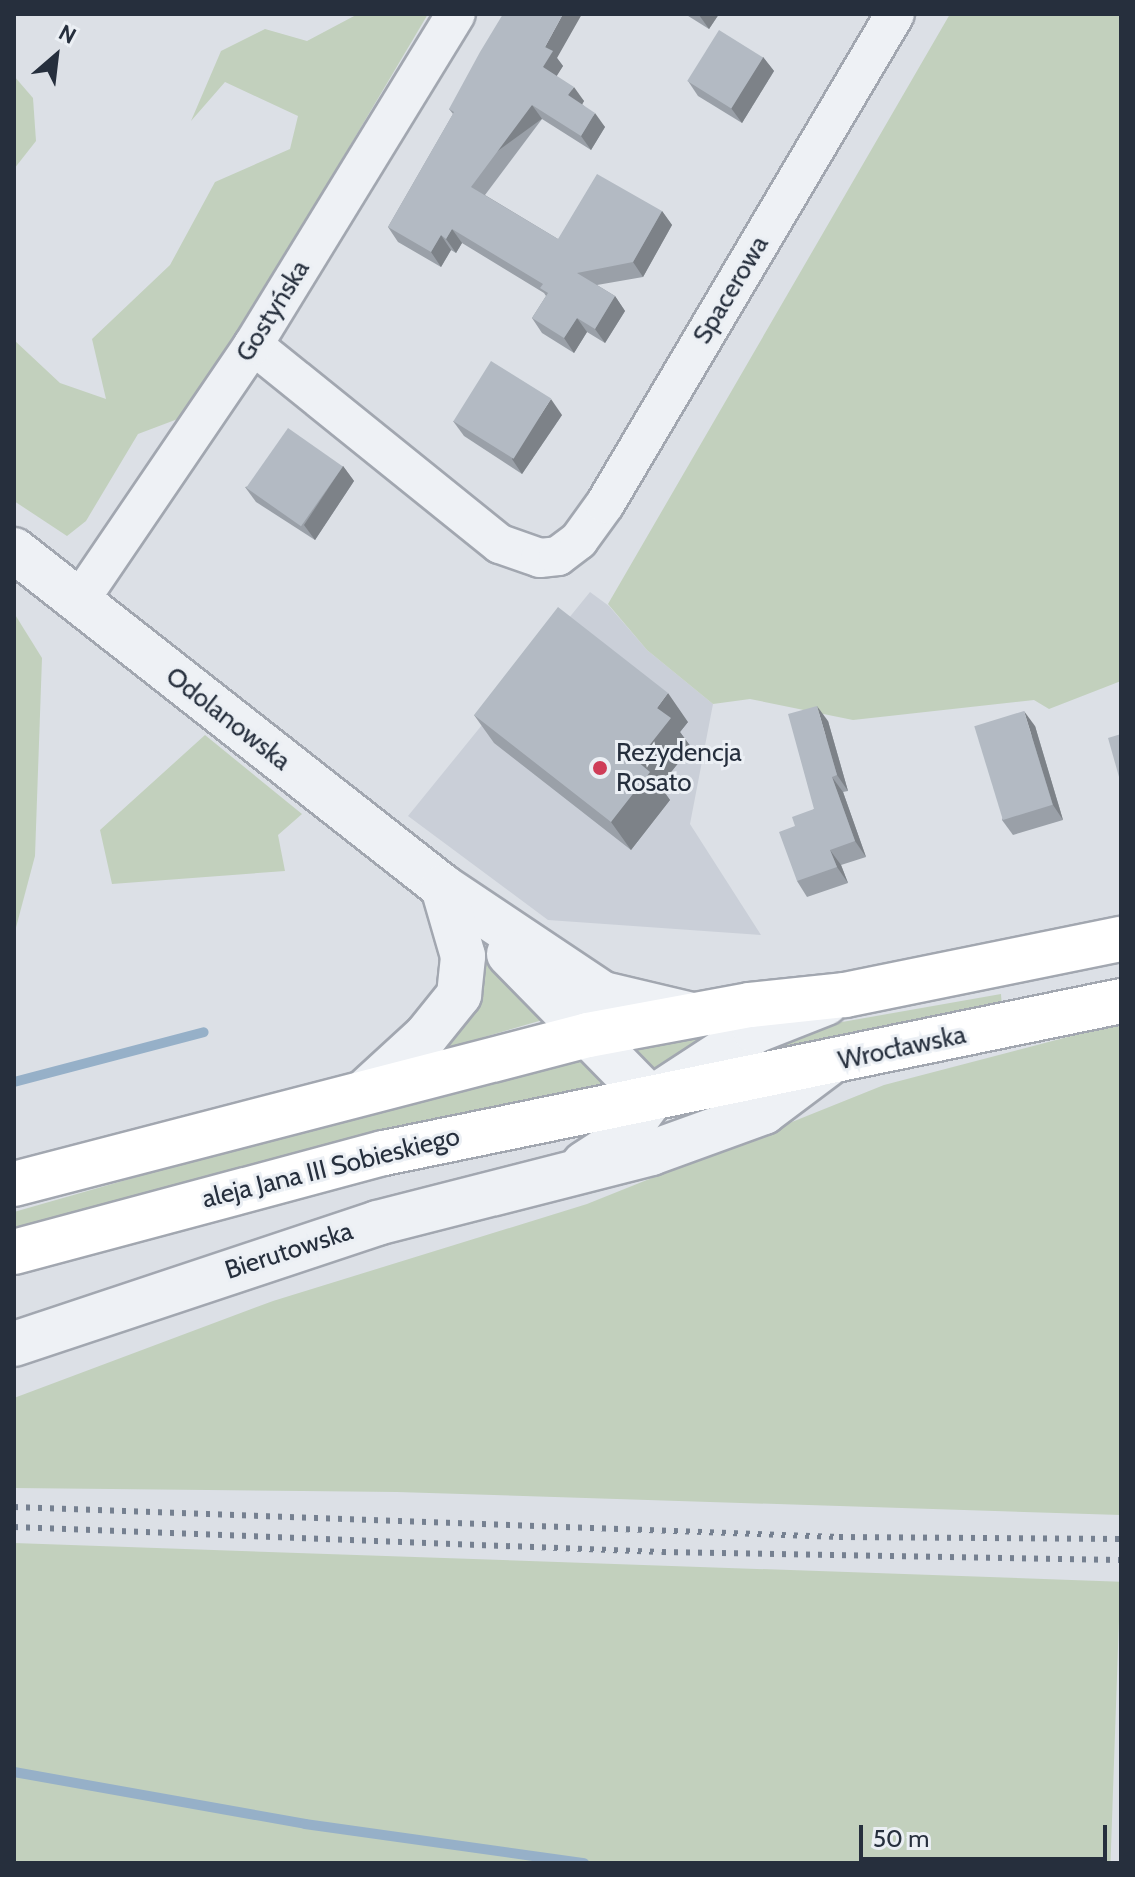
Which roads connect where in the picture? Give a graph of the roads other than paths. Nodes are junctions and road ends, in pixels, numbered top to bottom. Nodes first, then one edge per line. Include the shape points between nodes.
1 (456, 14) edge
2 (895, 14) edge
3 (253, 345) junction
4 (14, 550) edge
5 (79, 601) junction
6 (443, 887) junction
7 (1121, 939) edge
8 (845, 995) junction
9 (1121, 1001) edge
10 (678, 1018) junction
11 (588, 1035) junction
12 (828, 1064) junction
13 (366, 1091) junction
14 (671, 1092) junction
15 (569, 1174) junction
16 (14, 1184) edge
17 (14, 1252) edge
18 (14, 1344) edge

1 - 3 street, Gostyńska
2 - 3 street, Spacerowa via 605,504 579,540 558,556 540,558 500,544
3 - 5 street, Gostyńska
4 - 5 street, Odolanowska
5 - 6 street, Odolanowska
6 - 10 street, Odolanowska via 603,994
6 - 11 street, Odolanowska
6 - 13 street via 463,956 459,995 426,1036
7 - 8 main road
8 - 10 main road
8 - 14 street via 755,1031
9 - 12 main road, Wrocławska
10 - 11 main road
11 - 13 main road
11 - 14 street, Odolanowska
12 - 14 main road, Wrocławska
12 - 15 street, Bierutowska via 764,1112 651,1153
13 - 16 main road
14 - 15 street, Bierutowska via 621,1140
14 - 17 main road, aleja Jana III Sobieskiego via 370,1156
15 - 18 street, Bierutowska via 377,1223

